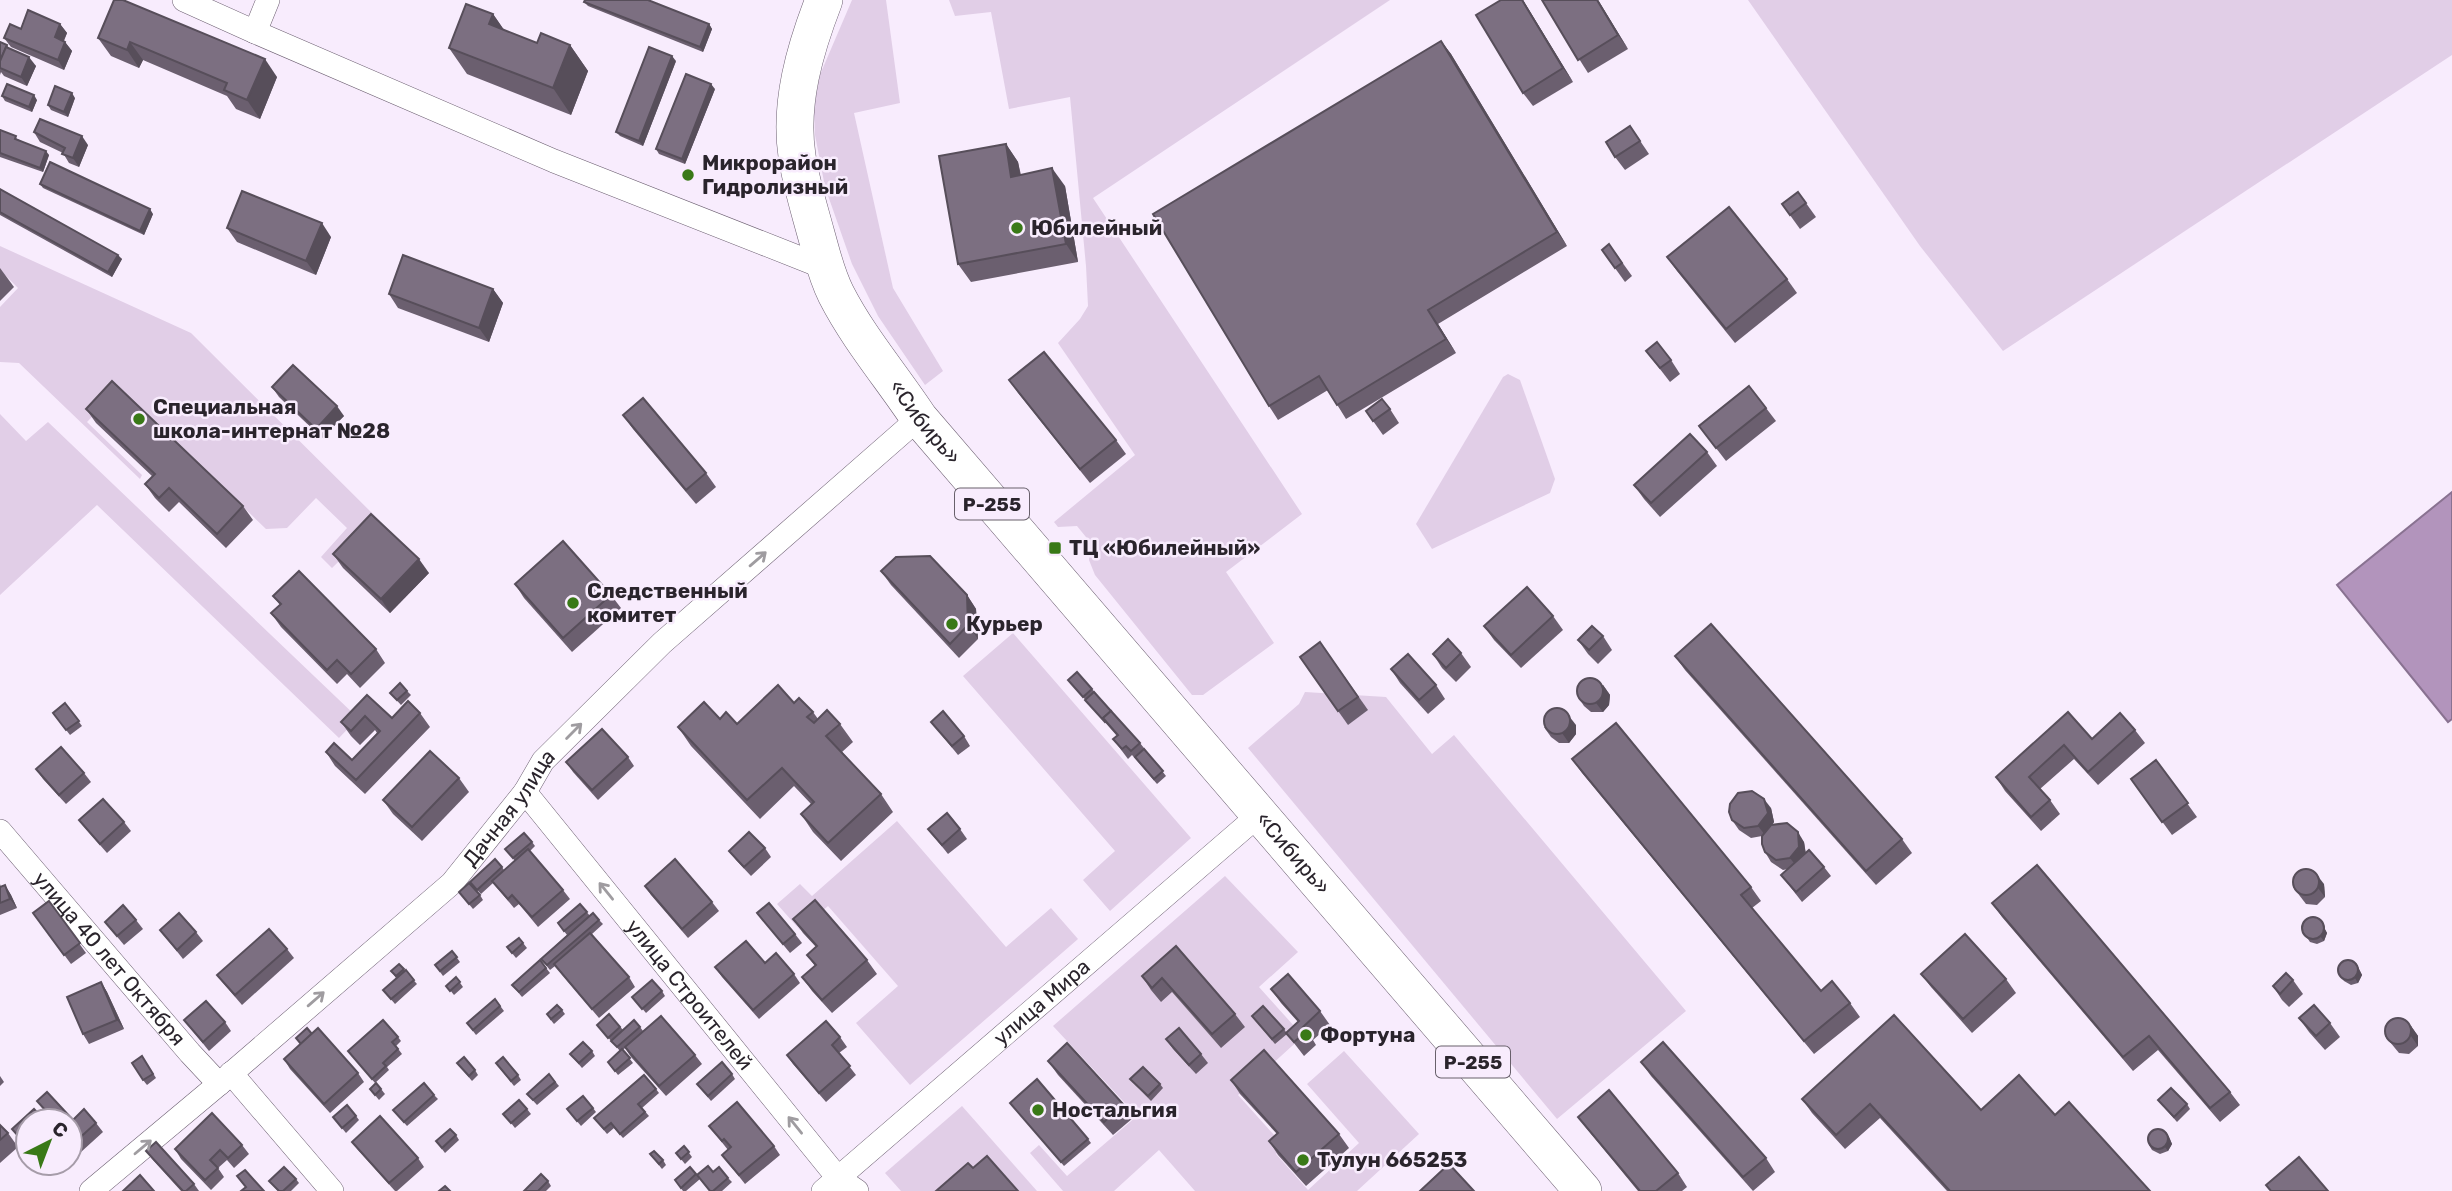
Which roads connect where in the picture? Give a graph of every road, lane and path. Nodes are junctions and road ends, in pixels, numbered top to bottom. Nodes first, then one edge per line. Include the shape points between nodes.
1 (184, 0) edge
2 (268, 0) edge
3 (824, 0) edge
4 (255, 32) junction
5 (824, 267) junction
6 (919, 418) junction
7 (525, 792) junction
8 (1260, 814) junction
9 (0, 831) edge
10 (225, 1078) junction
11 (839, 1187) edge
12 (91, 1191) edge
13 (332, 1191) edge
14 (1583, 1191) edge

1 - 4 street
2 - 4 street
3 - 5 highway, «Сибирь» / Р-255 via 802,68 795,129 800,178
4 - 5 street via 554,162
5 - 6 highway, «Сибирь» / Р-255 via 866,345
7 -> 6 street, Дачная улица via 543,761 662,643
6 - 8 highway, «Сибирь» / Р-255
10 -> 7 street, Дачная улица via 452,883
11 -> 7 street, улица Строителей
8 - 11 street, улица Мира
8 - 14 highway, «Сибирь» / Р-255
9 - 10 street, улица 40 лет Октября via 172,1032
12 -> 10 street, Дачная улица
10 - 13 street, улица 40 лет Октября

